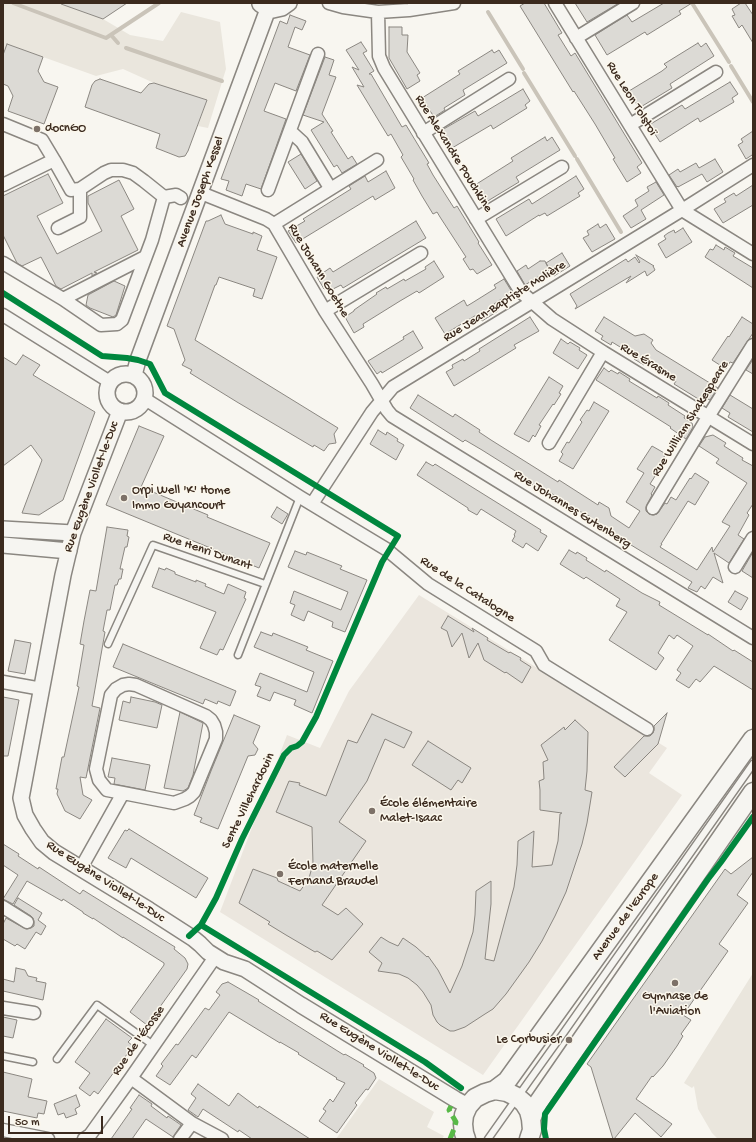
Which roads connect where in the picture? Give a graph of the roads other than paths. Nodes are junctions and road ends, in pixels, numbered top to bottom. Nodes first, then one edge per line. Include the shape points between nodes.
1 (289, 3) edge
2 (328, 3) edge
3 (454, 3) edge
4 (555, 3) edge
5 (633, 3) edge
6 (264, 6) edge
7 (378, 12) junction
8 (576, 38) junction
9 (318, 54) dead end
10 (716, 72) dead end
11 (510, 79) dead end
12 (3, 124) edge
13 (630, 126) junction
14 (290, 131) junction
15 (423, 133) junction
16 (54, 160) junction
17 (377, 160) dead end
18 (753, 165) edge
19 (562, 167) dead end
20 (3, 185) edge
21 (330, 188) junction
22 (80, 189) junction
23 (268, 190) dead end
24 (164, 196) junction
25 (182, 198) joint
26 (199, 198) junction
27 (682, 210) junction
28 (476, 220) junction
29 (274, 224) junction
30 (58, 228) dead end
31 (421, 252) dead end
32 (753, 254) edge
33 (145, 257) junction
34 (3, 263) edge
35 (64, 299) junction
36 (531, 302) junction
37 (325, 311) junction
38 (3, 315) edge
39 (753, 345) edge
40 (603, 352) junction
41 (134, 375) junction
42 (110, 382) junction
43 (145, 400) junction
44 (382, 400) junction
45 (120, 411) junction
46 (708, 416) junction
47 (549, 443) dead end
48 (753, 444) edge
49 (300, 497) junction
50 (312, 504) junction
51 (653, 508) dead end
52 (3, 528) edge
53 (73, 533) junction
54 (753, 538) edge
55 (3, 545) edge
56 (69, 550) junction
57 (735, 567) dead end
58 (266, 584) junction
59 (753, 638) edge
60 (108, 644) dead end
61 (238, 655) dead end
62 (3, 682) edge
63 (42, 689) junction
64 (647, 729) dead end
65 (753, 739) edge
66 (753, 764) edge
67 (753, 792) edge
68 (123, 794) junction
69 (746, 809) edge
70 (81, 868) junction
71 (3, 907) edge
72 (27, 922) dead end
73 (215, 957) junction
74 (3, 1008) edge
75 (34, 1013) dead end
76 (153, 1045) junction
77 (3, 1056) edge
78 (57, 1059) dead end
79 (33, 1062) dead end
80 (131, 1078) junction
81 (495, 1090) junction
82 (517, 1097) junction
83 (468, 1106) junction
84 (192, 1123) junction
85 (3, 1130) edge
86 (532, 1132) edge
87 (464, 1137) edge
88 (48, 1139) edge
89 (84, 1139) edge
90 (180, 1139) edge
91 (222, 1139) edge
92 (488, 1139) edge

1 - 6 street via 277,10
2 - 7 street
3 - 7 street
4 - 8 street, Rue Leon Tolstoï
5 - 8 street
6 - 26 street, Avenue Joseph Kessel
7 - 15 street, Rue Alexandre Pouchkine via 379,56
8 - 13 street, Rue Leon Tolstoï
9 - 14 street
10 - 13 street
11 - 15 street
12 - 16 street via 42,140
13 - 27 street, Rue Leon Tolstoï
14 - 21 street via 302,142
14 - 23 street
15 - 28 street, Rue Alexandre Pouchkine
16 - 20 street
16 - 22 street via 71,190
17 - 21 street
18 - 27 street, Rue Jean-Baptiste Molière
19 - 28 street
21 - 29 street
22 - 24 street via 104,173 123,170 133,173
22 - 30 street via 80,217
24 - 25 street via 176,195
24 - 33 street
25 - 26 lane via 189,201
26 - 29 street, Rue Johann Goethe via 266,219
26 - 41 street, Avenue Joseph Kessel
27 - 32 street
27 - 36 street, Rue Jean-Baptiste Molière
28 - 36 street, Rue Alexandre Pouchkine via 521,292
29 - 37 street, Rue Johann Goethe
31 - 37 street
33 - 35 street
33 - 35 street via 122,320 117,324 101,325
34 - 35 street
36 - 40 street, Rue Érasme
36 - 44 street, Rue Jean-Baptiste Molière via 392,387
37 - 44 street, Rue Johann Goethe
38 - 42 street
39 - 46 street, Rue William Shakespeare
40 - 46 street, Rue Érasme
40 - 47 street
41 - 42 street via 118,375
41 - 43 street via 143,382
42 - 45 street via 108,399
43 - 45 street via 132,412
43 - 49 street, Rue de la Catalogne
44 - 50 street, Rue Jean-Baptiste Molière
44 - 59 street, Rue Johannes Gutenberg via 392,416
45 - 53 street, Rue Eugène Viollet-le-Duc
46 - 48 street, Rue Érasme
46 - 51 street, Rue William Shakespeare
49 - 50 street, Rue de la Catalogne
49 - 58 lane, Rue Henri Dunant
50 - 64 street, Rue de la Catalogne via 386,549 428,584 536,651 544,666
52 - 53 street
53 - 56 street, Rue Eugène Viollet-le-Duc
54 - 57 street
55 - 56 street
56 - 63 street, Rue Eugène Viollet-le-Duc
58 - 60 lane, Rue Henri Dunant via 152,545
58 - 61 lane, Rue Henri Dunant
62 - 63 street
63 - 70 street, Rue Eugène Viollet-le-Duc via 21,798 25,815 42,842
65 - 81 main road, Avenue de l'Europe via 508,1081
66 - 82 lane
67 - 69 main road
68 - 68 street via 174,803 190,796 216,740 211,720 136,685 123,685 116,689 111,695 96,769 99,780 108,790
68 - 70 street
69 - 86 main road via 540,1099
70 - 73 street, Rue Eugène Viollet-le-Duc via 194,939
71 - 72 street
73 - 76 street, Rue de l'Écosse
73 - 83 street, Rue Eugène Viollet-le-Duc via 245,969
74 - 75 street
76 - 78 lane via 97,1005
76 - 80 street, Rue de l'Écosse
77 - 79 lane
80 - 84 street
80 - 89 street, Rue de l'Écosse
81 - 82 main road
81 - 83 main road, Avenue de l'Europe via 475,1098
82 - 86 main road via 529,1111
82 - 92 lane
83 - 87 main road via 464,1115
84 - 90 street
84 - 91 street
85 - 88 street

